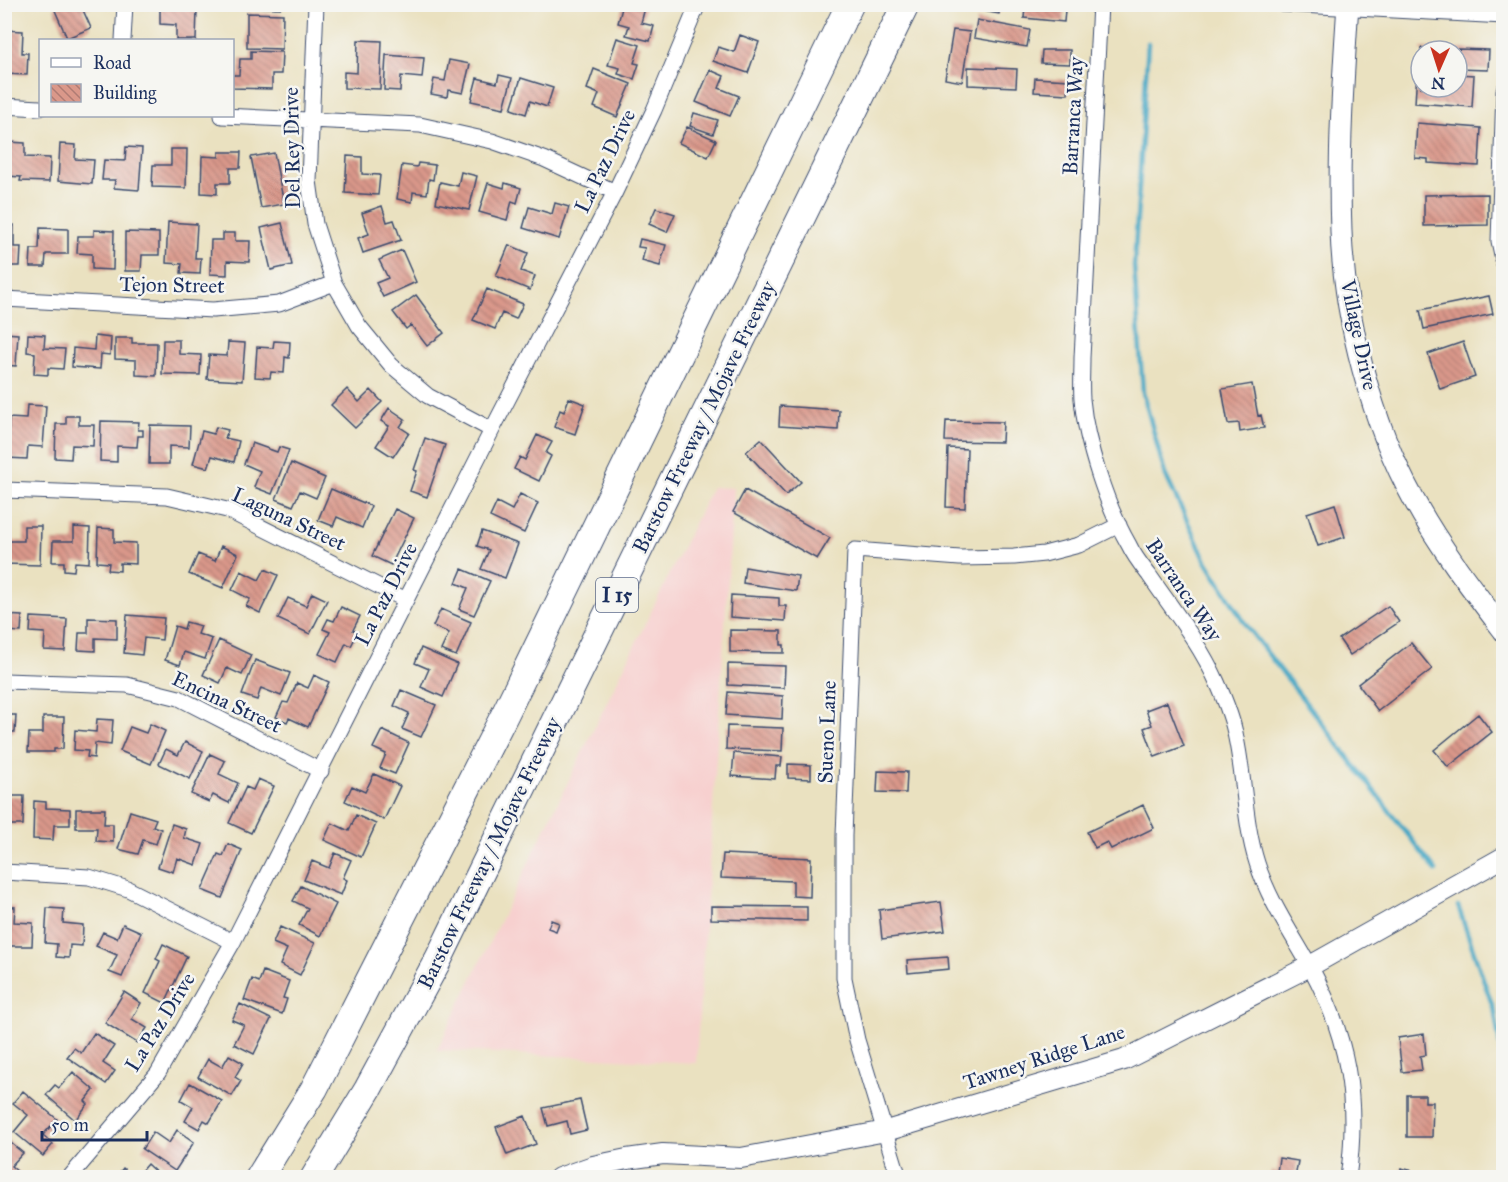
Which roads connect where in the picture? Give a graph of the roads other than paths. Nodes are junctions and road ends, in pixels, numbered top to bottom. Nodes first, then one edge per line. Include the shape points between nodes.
1 (124, 4) edge
2 (316, 4) edge
3 (698, 4) edge
4 (850, 4) edge
5 (906, 4) edge
6 (1100, 4) edge
7 (1282, 4) edge
8 (1348, 6) edge
9 (1503, 16) edge
10 (123, 39) edge
11 (1503, 90) edge
12 (4, 106) edge
13 (39, 108) edge
14 (234, 116) edge
15 (310, 119) junction
16 (615, 192) junction
17 (1503, 264) edge
18 (334, 283) junction
19 (4, 300) edge
20 (492, 430) junction
21 (4, 490) edge
22 (1119, 525) junction
23 (406, 600) junction
24 (1503, 631) edge
25 (4, 681) edge
26 (321, 771) junction
27 (1503, 857) edge
28 (4, 872) edge
29 (233, 942) junction
30 (1310, 966) junction
31 (886, 1131) junction
32 (69, 1178) edge
33 (259, 1178) edge
34 (314, 1178) edge
35 (559, 1178) edge
36 (899, 1178) edge
37 (1348, 1178) edge

1 - 10 street
2 - 15 street, Del Rey Drive
3 - 16 street, La Paz Drive
4 - 33 highway, I 15 via 500,725 314,1089
5 - 34 highway, Barstow Freeway / Mojave Freeway / I 15 via 439,958
6 - 22 street, Barranca Way via 1082,400 1091,446
7 - 8 street
8 - 9 street
8 - 24 main road, Village Drive via 1341,233 1347,291 1362,366 1382,429 1414,499 1451,560
11 - 17 street via 1499,241
12 - 13 street
14 - 15 street
15 - 16 street via 420,125 492,141 544,159
15 - 18 street, Del Rey Drive via 309,181 315,224
16 - 20 street, La Paz Drive
18 - 19 street, Tejon Street via 279,304 213,310
18 - 20 street, Del Rey Drive via 359,326 391,365 428,396
20 - 23 street, La Paz Drive
21 - 23 street, Laguna Street via 167,496 227,510
22 - 30 street, Barranca Way via 1129,546 1199,647 1217,682 1236,738 1257,864
22 - 31 street, Sueno Lane via 1079,545 1014,557 960,558 855,550 844,836 844,978 857,1040
23 - 26 street, La Paz Drive
25 - 26 street, Encina Street via 127,685 179,698
26 - 29 street, La Paz Drive
27 - 30 street, Tawney Ridge Lane
28 - 29 street via 89,877 128,889
29 - 32 street, La Paz Drive via 158,1073
30 - 31 street, Tawney Ridge Lane via 1124,1060
30 - 37 street, Barranca Way via 1327,999 1347,1060 1353,1116
31 - 35 street, Tawney Ridge Lane via 741,1158 663,1154 627,1159
31 - 36 street, Sueno Lane

